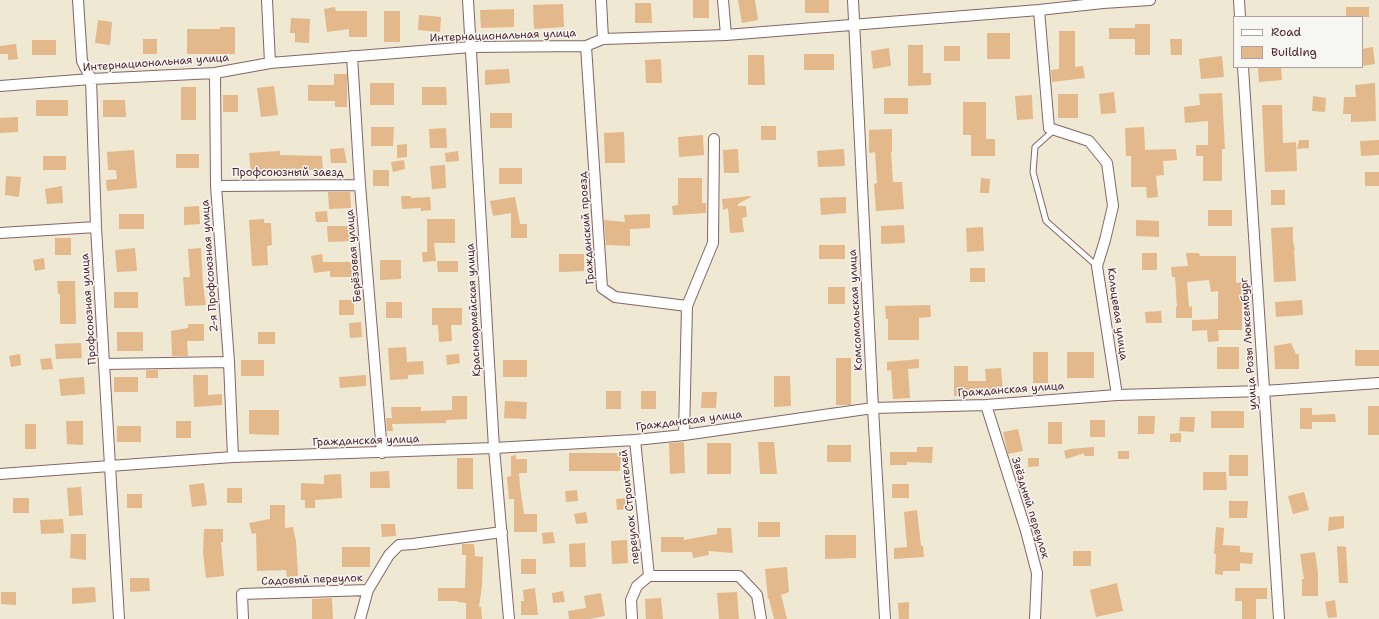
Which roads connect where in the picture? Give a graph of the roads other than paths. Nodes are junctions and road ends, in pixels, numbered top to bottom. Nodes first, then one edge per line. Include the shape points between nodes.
1 (78, 0) edge
2 (267, 0) edge
3 (468, 0) edge
4 (601, 0) edge
5 (723, 0) edge
6 (852, 0) edge
7 (1150, 0) edge
8 (1239, 0) edge
9 (1102, 1) edge
10 (1039, 10) junction
11 (1240, 16) edge
12 (854, 25) junction
13 (726, 35) junction
14 (603, 39) junction
15 (586, 46) junction
16 (471, 47) junction
17 (352, 56) junction
18 (270, 64) junction
19 (1243, 68) edge
20 (215, 73) junction
21 (91, 79) junction
22 (0, 86) edge
23 (1054, 130) junction
24 (714, 139) dead end
25 (360, 185) junction
26 (216, 186) junction
27 (96, 227) junction
28 (0, 233) edge
29 (1097, 266) junction
30 (687, 306) junction
31 (229, 362) junction
32 (104, 364) junction
33 (1379, 383) edge
34 (1264, 392) junction
35 (1117, 395) junction
36 (986, 405) junction
37 (873, 408) junction
38 (684, 436) junction
39 (635, 440) junction
40 (494, 448) junction
41 (382, 453) junction
42 (233, 457) junction
43 (109, 467) junction
44 (0, 474) edge
45 (502, 532) junction
46 (649, 576) junction
47 (368, 590) junction
48 (119, 619) edge
49 (243, 619) edge
50 (360, 619) edge
51 (509, 619) edge
52 (632, 619) edge
53 (761, 619) edge
54 (885, 619) edge
55 (1035, 619) edge
56 (1279, 619) edge

1 - 21 street, Профсоюзная улица via 82,61
2 - 18 street
3 - 16 street, Красноармейская улица
4 - 14 street
5 - 13 street
6 - 12 street, Комсомольская улица
7 - 9 street, Интернациональная улица
8 - 11 street
9 - 10 street, Интернациональная улица
10 - 12 street, Интернациональная улица
10 - 23 street via 1048,128
12 - 13 street, Интернациональная улица
12 - 37 street, Комсомольская улица
13 - 14 street, Интернациональная улица
14 - 15 street, Интернациональная улица
15 - 16 street, Интернациональная улица
15 - 30 street, Гражданский проезд via 602,288 615,297
16 - 17 street, Интернациональная улица
16 - 40 street, Красноармейская улица
17 - 18 street, Интернациональная улица
17 - 25 street, Берёзовая улица
18 - 20 street, Интернациональная улица
19 - 34 street, улица Розы Люксембург
20 - 21 street, Интернациональная улица
20 - 26 street, 2-я Профсоюзная улица
21 - 22 street, Интернациональная улица
21 - 27 street, Профсоюзная улица
23 - 29 lane via 1035,147 1033,172 1046,221
23 - 29 street, Кольцевая улица via 1089,141 1107,163 1113,206
24 - 30 street via 713,243
25 - 26 street, Профсоюзный заезд
25 - 41 street, Берёзовая улица
26 - 31 street, 2-я Профсоюзная улица
27 - 28 street
27 - 32 street, Профсоюзная улица
29 - 35 street, Кольцевая улица
30 - 38 street
31 - 32 street
31 - 42 street, 2-я Профсоюзная улица
32 - 43 street, Профсоюзная улица
33 - 34 street, Гражданская улица
34 - 35 street, Гражданская улица
34 - 56 street, улица Розы Люксембург
35 - 36 street, Гражданская улица
36 - 37 street, Гражданская улица
36 - 55 street, Звёздный переулок via 1037,573
37 - 38 street, Гражданская улица
37 - 54 street, Комсомольская улица
38 - 39 street, Гражданская улица
39 - 40 street, Гражданская улица
39 - 46 street, переулок Строителей
40 - 41 street, Гражданская улица
40 - 45 street, Красноармейская улица
41 - 42 street, Гражданская улица
42 - 43 street, Гражданская улица
43 - 44 street, Гражданская улица
43 - 48 street, Профсоюзная улица
45 - 47 street, Садовый переулок via 399,545 389,555
45 - 51 street, Красноармейская улица
46 - 52 street via 637,586 631,600
46 - 53 street, переулок Строителей via 739,576 757,595
47 - 49 street, Садовый переулок via 242,594
47 - 50 street

